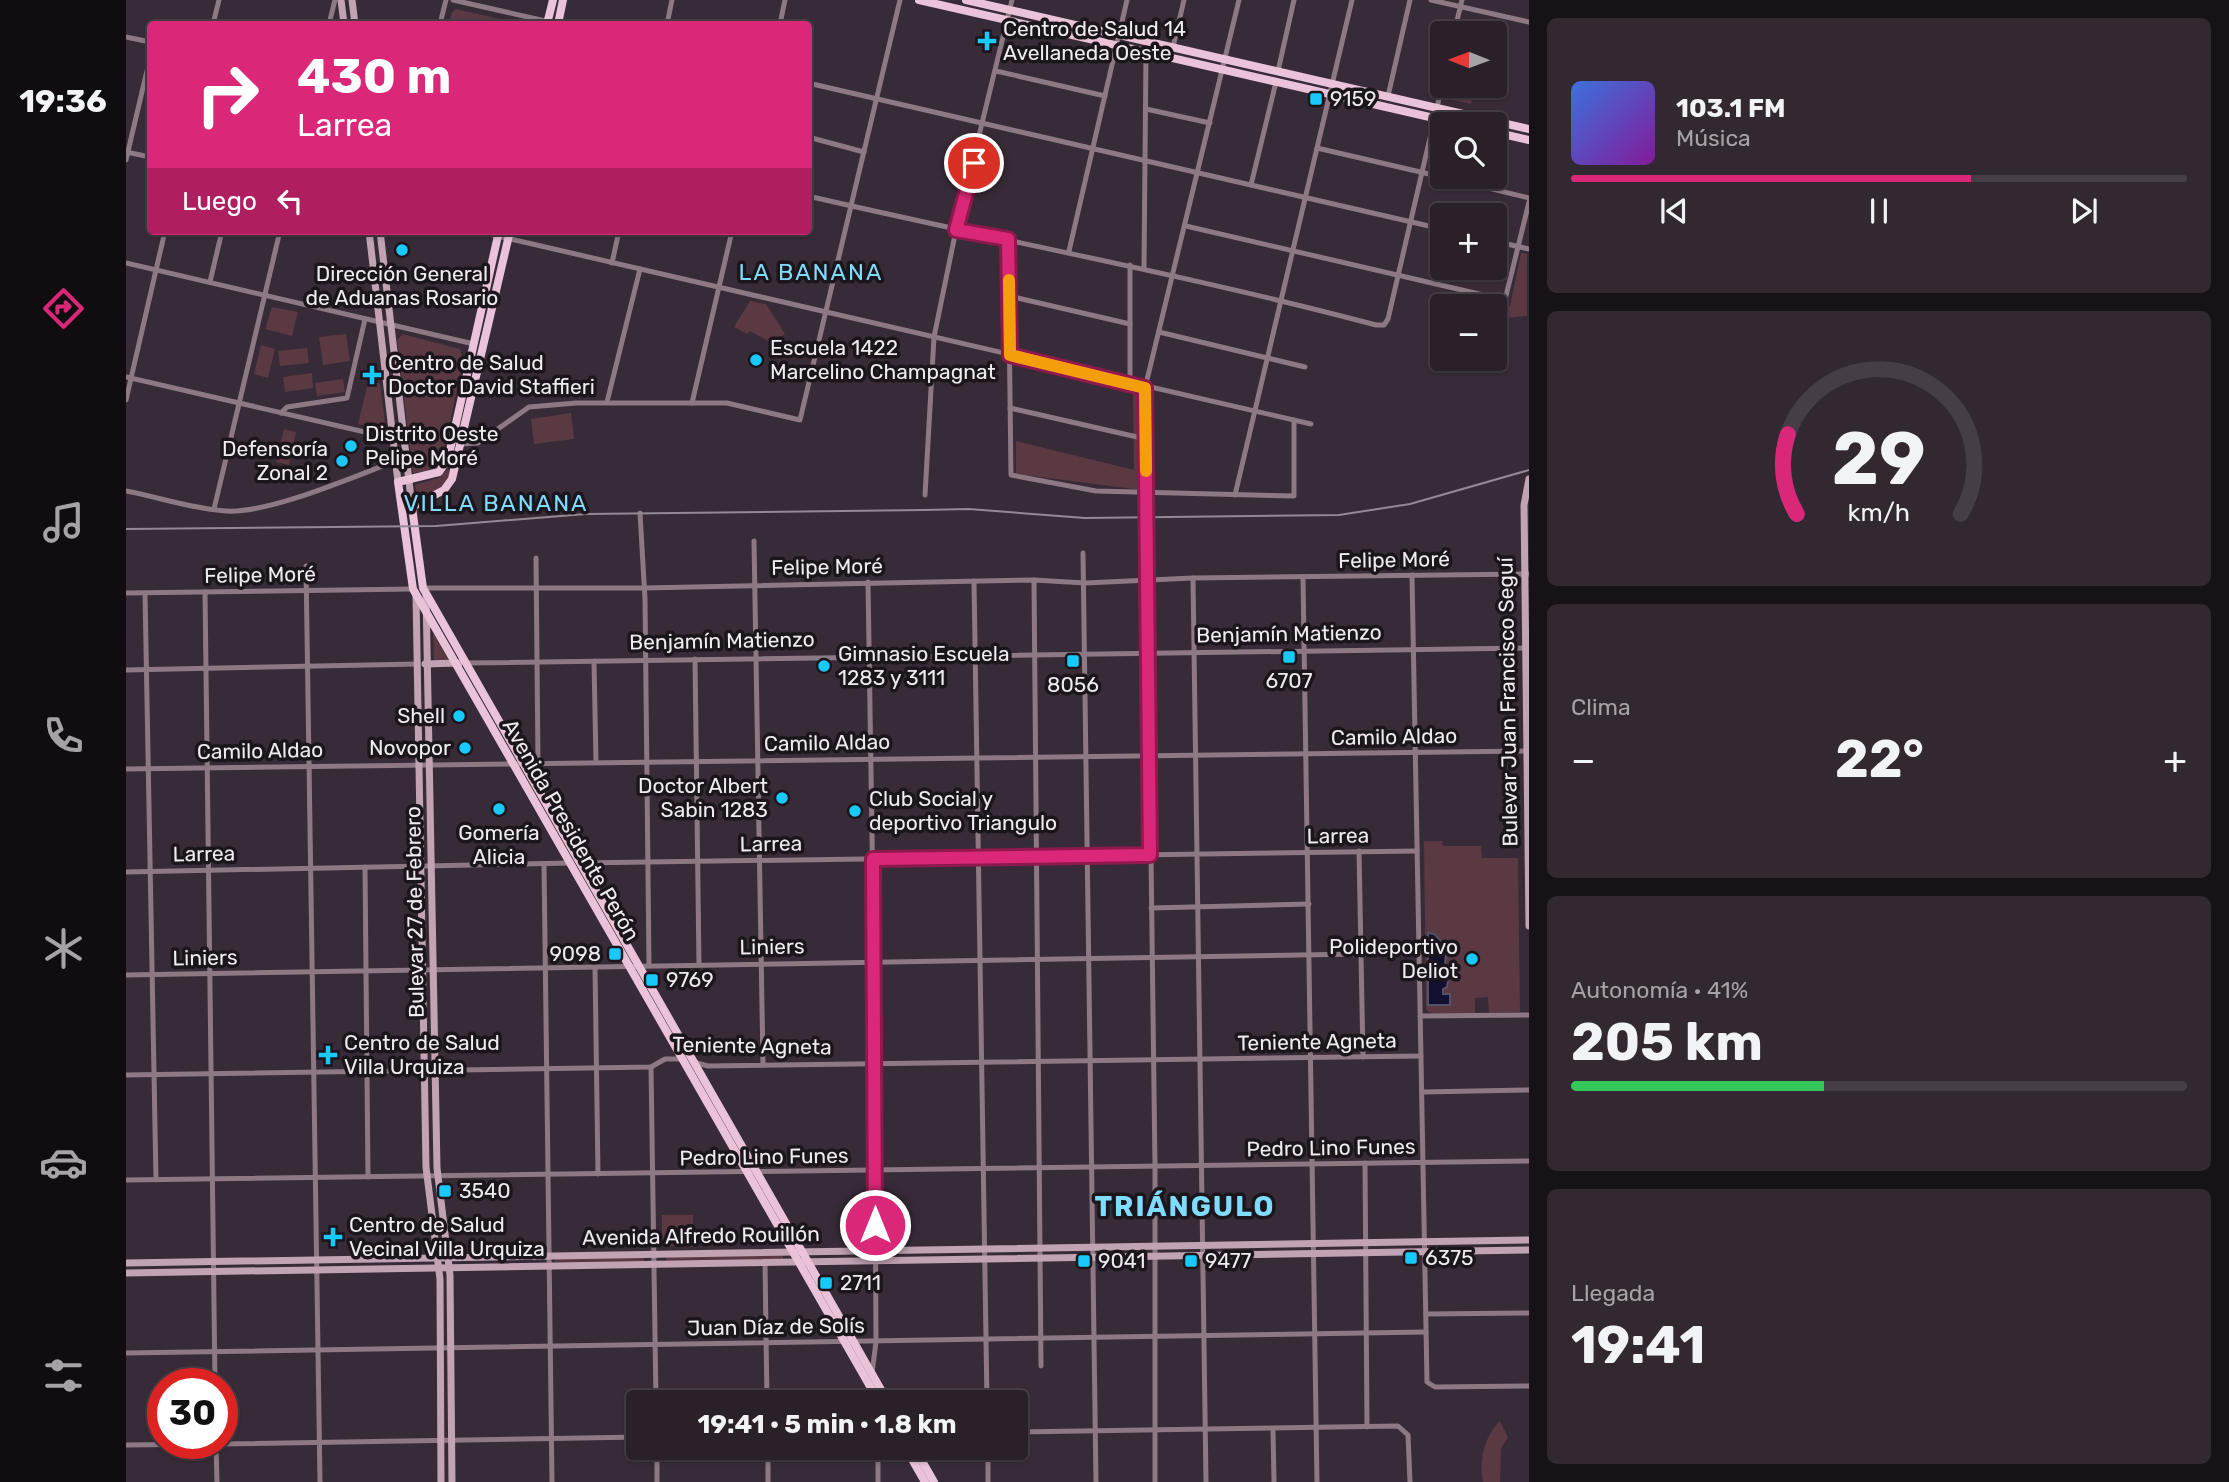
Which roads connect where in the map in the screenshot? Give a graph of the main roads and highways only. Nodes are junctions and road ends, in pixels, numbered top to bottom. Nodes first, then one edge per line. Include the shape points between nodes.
1 (341, 0) edge
2 (352, 0) edge
3 (553, 0) edge
4 (563, 0) edge
5 (919, 0) edge
6 (966, 0) edge
7 (344, 21) edge
8 (355, 21) edge
9 (548, 21) edge
10 (559, 21) edge
11 (1430, 117) edge
12 (1529, 129) edge
13 (1507, 135) edge
14 (1529, 140) edge
15 (369, 235) edge
16 (380, 235) edge
17 (498, 235) edge
18 (509, 235) edge
19 (1529, 479) edge
20 (408, 480) junction
21 (398, 482) junction
22 (412, 507) junction
23 (1526, 574) edge
24 (419, 591) junction
25 (426, 613) junction
26 (1527, 648) edge
27 (455, 663) junction
28 (466, 663) junction
29 (418, 664) junction
30 (428, 664) junction
31 (1528, 751) edge
32 (1529, 926) edge
33 (1529, 1240) edge
34 (1529, 1250) edge
35 (798, 1253) junction
36 (448, 1257) junction
37 (438, 1258) junction
38 (804, 1262) junction
39 (126, 1263) edge
40 (439, 1267) junction
41 (449, 1267) junction
42 (126, 1273) edge
43 (849, 1342) junction
44 (873, 1390) edge
45 (881, 1390) edge
46 (912, 1460) edge
47 (921, 1460) edge
48 (441, 1482) edge
49 (452, 1482) edge
50 (925, 1482) edge
51 (934, 1482) edge

1 - 7 main road
2 - 8 main road
3 - 9 main road
4 - 10 main road
5 - 11 main road
6 - 12 main road
13 - 14 main road
15 - 21 main road, Avenida Presidente Perón
16 - 20 main road, Avenida Presidente Perón
17 - 20 main road via 444,466 430,476
18 - 22 main road via 452,479 444,490
19 - 23 main road, Bulevar Juan Francisco Seguí via 1524,505
20 - 21 main road
20 - 22 main road, Avenida Presidente Perón
21 - 24 main road, Avenida Presidente Perón
22 - 24 main road, Avenida Presidente Perón
23 - 26 main road, Bulevar Juan Francisco Seguí
24 - 25 main road, Avenida Presidente Perón
24 - 28 main road, Avenida Presidente Perón
24 - 29 main road, Bulevar 27 de Febrero
25 - 27 main road, Avenida Presidente Perón
25 - 30 main road, Bulevar 27 de Febrero
26 - 31 main road, Bulevar Juan Francisco Seguí
27 - 28 main road, Benjamín Matienzo
27 - 30 main road, Benjamín Matienzo
27 - 35 main road, Avenida Presidente Perón
28 - 35 main road, Avenida Presidente Perón via 758,1173
29 - 30 main road, Benjamín Matienzo
29 - 37 main road, Bulevar 27 de Febrero via 427,1177
30 - 36 main road, Bulevar 27 de Febrero via 438,1177
31 - 32 main road, Bulevar Juan Francisco Seguí
33 - 35 main road, Avenida Alfredo Rouillón
34 - 38 main road, Avenida Alfredo Rouillón
35 - 36 main road, Avenida Alfredo Rouillón
35 - 38 main road, Avenida Presidente Perón
36 - 37 main road, Avenida Alfredo Rouillón
36 - 41 main road, Bulevar 27 de Febrero
37 - 39 main road, Avenida Alfredo Rouillón
37 - 40 main road, Bulevar 27 de Febrero
38 - 41 main road, Avenida Alfredo Rouillón
38 - 43 main road, Avenida Presidente Perón
40 - 41 main road, Avenida Alfredo Rouillón
40 - 42 main road, Avenida Alfredo Rouillón
40 - 48 main road, Bulevar 27 de Febrero
41 - 49 main road, Bulevar 27 de Febrero
43 - 44 main road, Avenida Presidente Perón
43 - 45 main road, Avenida Presidente Perón
46 - 50 main road
47 - 51 main road

